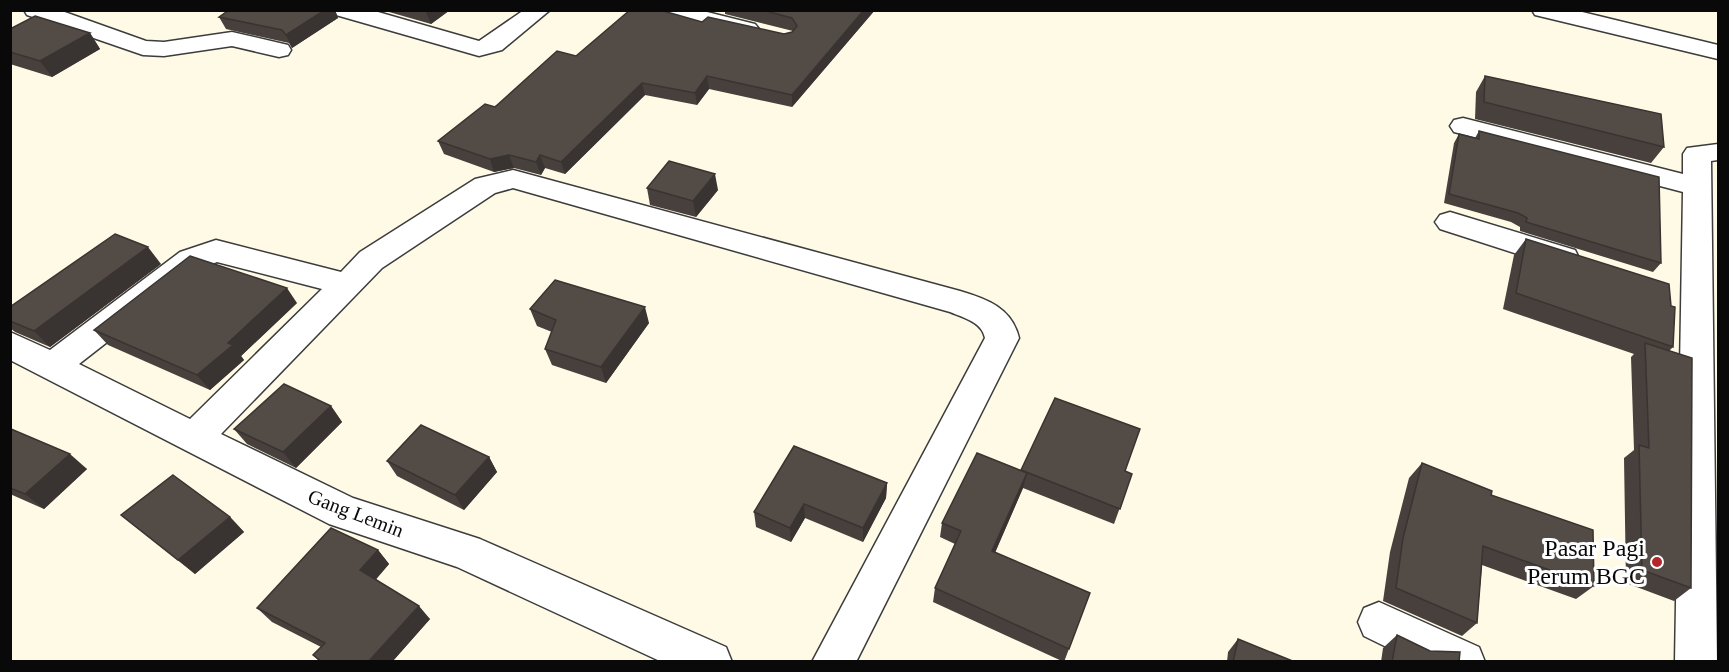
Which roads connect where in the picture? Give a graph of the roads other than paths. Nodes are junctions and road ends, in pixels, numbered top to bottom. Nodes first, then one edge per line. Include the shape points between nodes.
1 (34, 10) edge
2 (344, 10) edge
3 (539, 10) edge
4 (667, 10) edge
5 (1544, 10) edge
6 (772, 35) edge
7 (279, 50) dead end
8 (1719, 52) edge
9 (1463, 126) dead end
10 (1712, 149) edge
11 (1699, 188) junction
12 (1450, 222) dead end
13 (1707, 257) edge
14 (1596, 268) edge
15 (345, 284) junction
16 (1664, 289) edge
17 (1698, 300) junction
18 (10, 345) edge
19 (52, 366) junction
20 (1707, 389) edge
21 (196, 436) junction
22 (1708, 562) edge
23 (1379, 622) dead end
24 (711, 662) edge
25 (833, 662) edge
26 (1464, 662) edge
27 (1696, 662) edge

1 - 7 street via 143,48 164,49 232,39
2 - 3 street via 479,49 493,45
4 - 6 street
5 - 8 street
9 - 11 street
10 - 11 street
11 - 13 street
12 - 14 street
13 - 17 street
15 - 19 street via 216,251 203,254
15 - 21 street
15 - 25 street via 404,236 485,186 513,178 960,303 995,319 1002,338
16 - 17 street
17 - 20 street
18 - 19 street, Gang Lemin
19 - 21 street, Gang Lemin
20 - 22 street
21 - 24 street, Gang Lemin via 257,471 343,512 466,552
22 - 27 street
23 - 26 street

